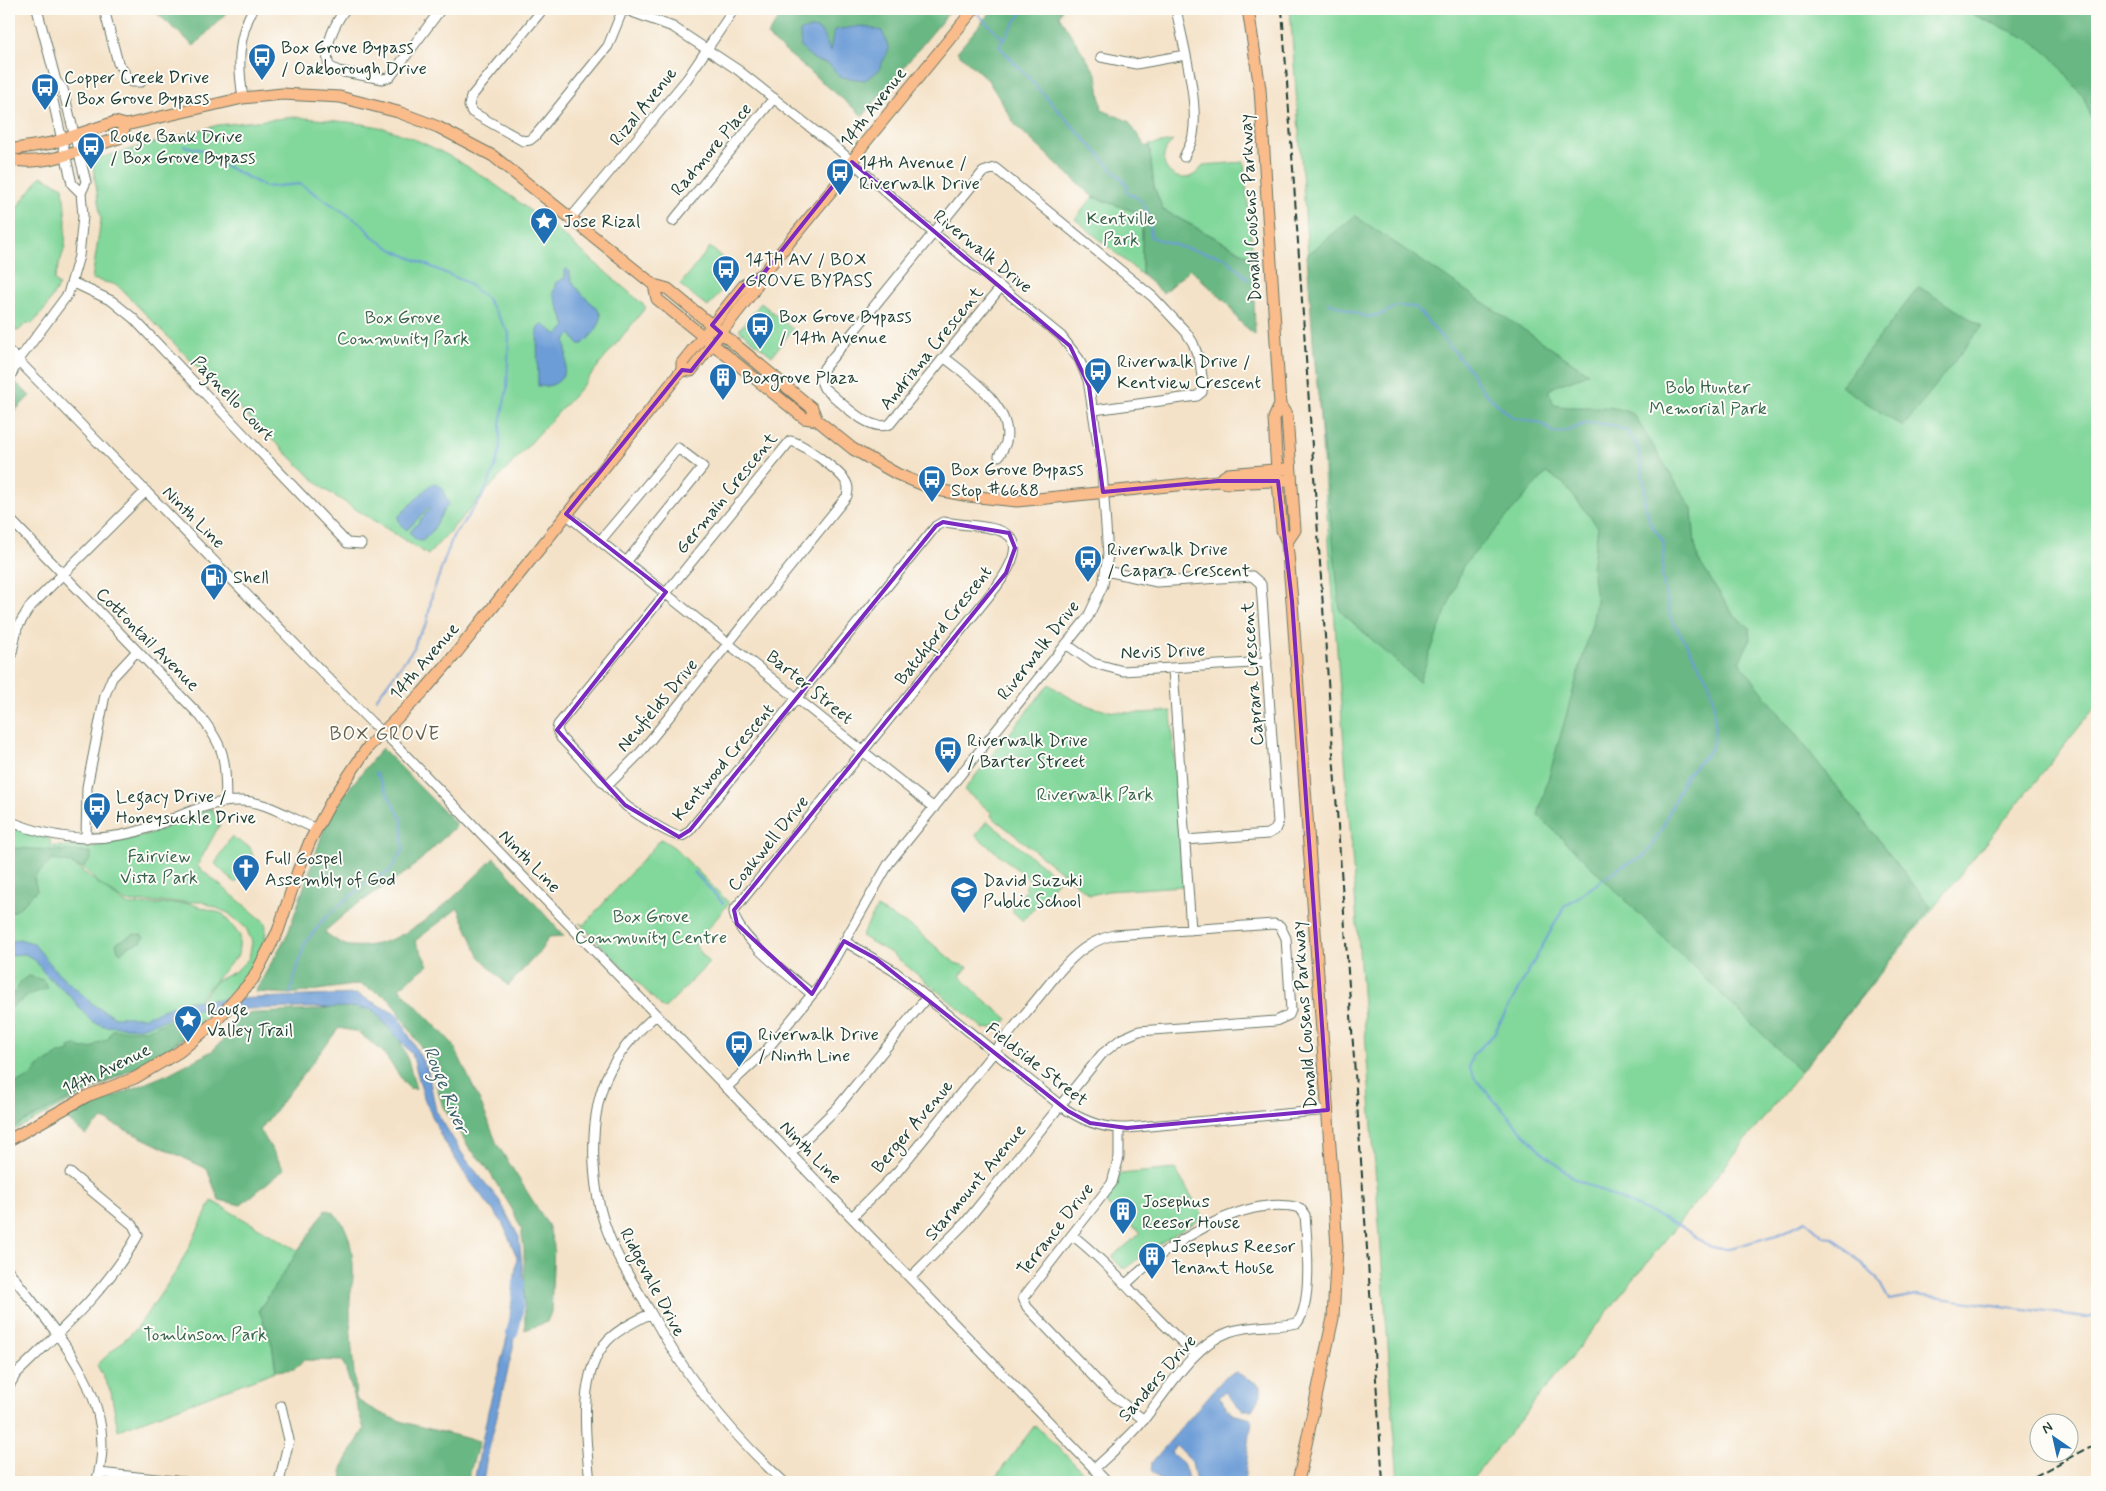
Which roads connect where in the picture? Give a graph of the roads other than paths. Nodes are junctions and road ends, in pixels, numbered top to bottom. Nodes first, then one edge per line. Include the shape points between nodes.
1 (37, 9) edge
2 (104, 9) edge
3 (253, 9) edge
4 (345, 9) edge
5 (441, 9) edge
6 (543, 9) edge
7 (624, 9) edge
8 (734, 9) edge
9 (974, 9) edge
10 (1176, 9) edge
11 (1248, 9) edge
12 (708, 49) junction
13 (1185, 55) junction
14 (1101, 56) dead end
15 (56, 81) junction
16 (141, 82) dead end
17 (243, 98) junction
18 (774, 98) junction
19 (126, 125) junction
20 (75, 134) junction
21 (62, 139) junction
22 (9, 150) edge
23 (79, 150) junction
24 (66, 154) junction
25 (1184, 157) dead end
26 (9, 159) edge
27 (852, 162) junction
28 (82, 193) junction
29 (570, 219) junction
30 (673, 221) dead end
31 (934, 233) junction
32 (763, 274) junction
33 (72, 282) junction
34 (654, 285) junction
35 (1001, 287) junction
36 (712, 325) junction
37 (721, 333) junction
38 (703, 336) junction
39 (712, 344) junction
40 (9, 351) edge
41 (944, 358) junction
42 (18, 361) junction
43 (9, 363) edge
44 (682, 370) junction
45 (9, 379) edge
46 (1280, 405) junction
47 (1094, 410) junction
48 (816, 420) junction
49 (1000, 456) dead end
50 (1291, 474) junction
51 (1278, 475) junction
52 (146, 491) junction
53 (1103, 492) junction
54 (566, 514) junction
55 (9, 518) edge
56 (600, 541) junction
57 (1287, 542) junction
58 (361, 544) dead end
59 (627, 561) junction
60 (1106, 571) junction
61 (62, 574) junction
62 (666, 592) junction
63 (729, 643) junction
64 (1066, 644) junction
65 (137, 651) junction
66 (1267, 662) junction
67 (9, 666) edge
68 (1173, 669) junction
69 (797, 698) junction
70 (382, 732) junction
71 (863, 751) junction
72 (607, 786) junction
73 (226, 802) junction
74 (934, 808) junction
75 (9, 821) edge
76 (299, 821) junction
77 (317, 828) junction
78 (86, 838) junction
79 (1185, 840) junction
80 (310, 841) junction
81 (1191, 930) junction
82 (844, 941) junction
83 (812, 994) junction
84 (926, 997) junction
85 (656, 1015) junction
86 (994, 1052) junction
87 (726, 1088) junction
88 (1060, 1105) junction
89 (1328, 1110) junction
90 (1120, 1128) junction
91 (9, 1140) edge
92 (790, 1154) junction
93 (70, 1174) dead end
94 (852, 1216) junction
95 (1072, 1234) junction
96 (9, 1271) edge
97 (910, 1278) junction
98 (1125, 1285) junction
99 (651, 1313) junction
100 (56, 1335) junction
101 (1196, 1354) junction
102 (9, 1386) edge
103 (281, 1406) dead end
104 (1144, 1420) junction
105 (1094, 1469) junction
106 (97, 1478) edge
107 (185, 1482) edge
108 (279, 1482) edge
109 (590, 1482) edge
110 (784, 1482) edge
111 (1107, 1482) edge
112 (1298, 1482) edge

1 - 15 street
2 - 16 street via 118,62 131,82
3 - 17 street via 240,45
4 - 5 street via 330,39 329,66 338,71 383,79 390,77
6 - 7 street via 471,98 469,106 472,112 523,141 535,136 602,55
7 - 12 street, Riverwalk Drive via 673,27
8 - 12 street, Rizal Avenue
9 - 27 main road, 14th Avenue
10 - 13 street
11 - 46 main road, Donald Cousens Parkway via 1260,89
12 - 18 street, Riverwalk Drive
12 - 29 street, Rizal Avenue via 687,79
13 - 14 street via 1136,64
13 - 25 street via 1194,126
15 - 20 street via 63,89
15 - 21 street via 51,92
17 - 19 main road
17 - 29 main road via 282,94 332,97 398,112 438,127 493,156
18 - 27 street, Riverwalk Drive
18 - 30 street, Radmore Place
19 - 20 main road via 115,122
19 - 23 main road via 119,138
20 - 21 main road
20 - 23 street
21 - 22 main road
21 - 24 street
23 - 24 main road
23 - 28 street via 86,182
24 - 26 main road via 20,162
24 - 28 street via 72,184
27 - 31 street, Riverwalk Drive
27 - 32 main road, 14th Avenue
28 - 33 street via 81,239
29 - 34 main road
31 - 35 street, Riverwalk Drive
31 - 41 street, Andriana Crescent via 824,368 821,381 824,388 869,424 884,428
31 - 47 street via 983,172 995,168 1153,297 1186,332 1200,362 1202,392 1197,396
32 - 36 main road, 14th Avenue via 744,285
32 - 37 main road, 14th Avenue
33 - 42 street via 68,294
33 - 58 street, Pagnello Court via 112,301 133,318 347,543
34 - 36 main road via 668,289
34 - 38 main road via 657,299
35 - 41 street, Andriana Crescent
35 - 47 street, Riverwalk Drive via 1070,346 1086,375
36 - 37 main road
36 - 38 main road, 14th Avenue
37 - 39 main road, 14th Avenue
37 - 48 main road via 812,408
38 - 39 main road
38 - 44 main road, 14th Avenue via 682,363
39 - 44 main road, 14th Avenue via 692,370
39 - 48 main road via 804,418
40 - 42 street, Ninth Line
41 - 49 street via 983,389 996,404 1006,429 1006,441
42 - 43 street
42 - 45 street
42 - 52 street, Ninth Line
44 - 54 main road, 14th Avenue
46 - 50 main road, Donald Cousens Parkway via 1286,416
46 - 51 main road, Donald Cousens Parkway via 1274,418
47 - 53 street, Riverwalk Drive
48 - 53 main road via 853,449 897,474 951,493 1017,501
50 - 51 main road
50 - 57 main road, Donald Cousens Parkway via 1295,530
51 - 53 main road via 1228,474 1218,481
51 - 57 main road, Donald Cousens Parkway via 1282,530
52 - 61 street
52 - 70 street, Ninth Line
53 - 60 street, Riverwalk Drive via 1108,546
54 - 56 street, Barter Street
54 - 70 main road, 14th Avenue via 454,656
55 - 61 street, Cottontail Avenue
56 - 59 street, Barter Street
56 - 59 street via 678,448 703,466
57 - 89 main road, Donald Cousens Parkway
59 - 62 street, Barter Street
60 - 64 street, Riverwalk Drive via 1094,607
60 - 66 street, Caprara Crescent via 1157,582 1255,576 1262,588
61 - 65 street, Cottontail Avenue
61 - 67 street via 22,618
62 - 63 street, Barter Street
62 - 63 street, Germain Crescent via 787,443 800,443 836,472 847,483 847,496
62 - 72 street, Kentwood Crescent via 558,725 561,738
63 - 69 street, Barter Street
63 - 72 street, Newfields Drive via 640,753
64 - 68 street, Nevis Drive via 1093,663 1110,669 1134,672
64 - 74 street, Riverwalk Drive
65 - 73 street, Cottontail Avenue via 201,717 218,742 224,754
65 - 78 street via 112,678 105,695 87,787
66 - 68 street, Nevis Drive
66 - 79 street, Caprara Crescent via 1277,827 1268,834
68 - 79 street
69 - 71 street, Barter Street
69 - 71 street, Batchford Crescent via 936,526 943,522 1009,533 1014,548 1006,573
69 - 72 street, Kentwood Crescent via 684,836 674,836 635,813
70 - 77 main road, 14th Avenue via 368,747
70 - 85 street, Ninth Line
71 - 74 street, Barter Street
71 - 83 street, Coakwell Drive via 734,910 737,924 770,960
73 - 76 street via 260,804
73 - 78 street via 200,807 132,833 111,838
74 - 82 street, Riverwalk Drive via 889,863
75 - 78 street via 58,837
76 - 77 street
76 - 80 street
77 - 80 main road, 14th Avenue
79 - 81 street
80 - 91 main road, 14th Avenue via 278,931 253,979 216,1021 180,1052 135,1078 87,1096
81 - 86 street, Berger Avenue via 1114,935 1080,949
81 - 88 street, Starmount Avenue via 1280,926 1286,938 1289,1015 1276,1021 1153,1029 1128,1035 1107,1049
82 - 83 street, Riverwalk Drive
82 - 84 street, Fieldside Street via 882,962
83 - 87 street, Riverwalk Drive via 764,1053
84 - 86 street, Fieldside Street
84 - 92 street via 837,1108
85 - 87 street, Ninth Line
85 - 99 street, Ridgevale Drive via 631,1041 606,1077 598,1107 594,1144 598,1200 607,1232
86 - 88 street, Fieldside Street
86 - 94 street, Berger Avenue via 897,1172
87 - 92 street, Ninth Line
88 - 90 street, Fieldside Street via 1084,1120
88 - 97 street, Starmount Avenue via 965,1223
89 - 90 street, Fieldside Street
89 - 112 main road, Donald Cousens Parkway via 1337,1247 1336,1293
90 - 95 street, Terrance Drive via 1119,1157 1112,1182
92 - 94 street, Ninth Line
93 - 100 street via 133,1225 138,1235 96,1292
94 - 97 street, Ninth Line
95 - 98 street
95 - 104 street, Terrance Drive via 1023,1298 1101,1385
96 - 100 street
97 - 105 street, Ninth Line
98 - 101 street
98 - 101 street, Sanders Drive via 1154,1258 1226,1216 1248,1209 1300,1208 1305,1215 1307,1253 1302,1318 1290,1325 1230,1331 1212,1340
99 - 109 street via 608,1341 596,1360 585,1411
99 - 110 street, Ridgevale Drive via 693,1381
100 - 102 street via 16,1374
100 - 106 street via 85,1377 92,1394 102,1452
101 - 104 street, Sanders Drive
103 - 108 street via 289,1440
104 - 105 street, Sanders Drive
105 - 111 street, Ninth Line
106 - 107 street

